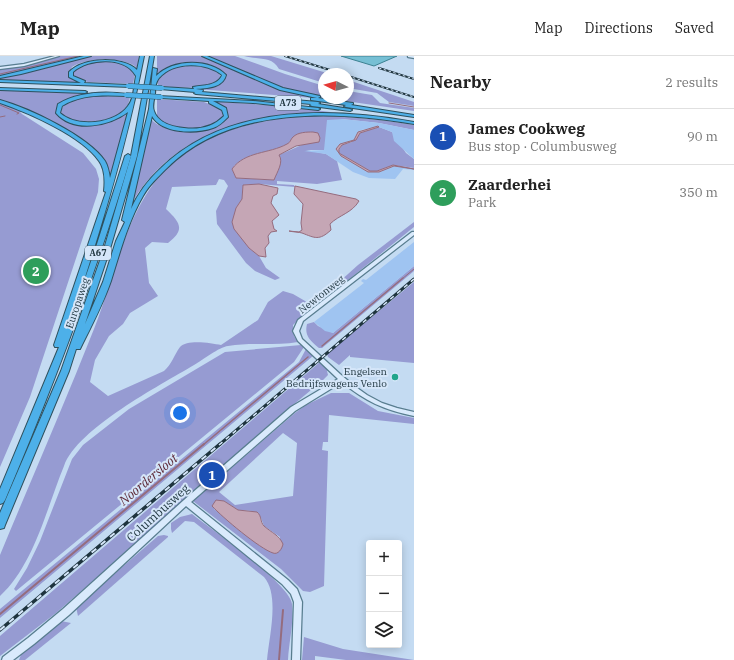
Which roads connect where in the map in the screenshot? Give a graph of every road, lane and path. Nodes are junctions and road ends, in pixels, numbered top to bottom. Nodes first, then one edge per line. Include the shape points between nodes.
1 (58, 56) edge
2 (89, 56) edge
3 (142, 56) edge
4 (147, 56) edge
5 (152, 56) edge
6 (204, 56) edge
7 (410, 56) edge
8 (414, 57) edge
9 (0, 68) edge
10 (0, 77) edge
11 (138, 77) junction
12 (154, 82) junction
13 (0, 85) edge
14 (102, 85) junction
15 (127, 90) junction
16 (162, 92) junction
17 (112, 94) junction
18 (183, 98) junction
19 (0, 101) edge
20 (134, 102) junction
21 (356, 104) junction
22 (151, 109) junction
23 (414, 113) edge
24 (414, 116) edge
25 (390, 119) junction
26 (414, 120) edge
27 (414, 123) edge
28 (104, 212) junction
29 (414, 232) edge
30 (118, 246) junction
31 (65, 371) junction
32 (342, 379) junction
33 (414, 414) edge
34 (25, 443) junction
35 (0, 500) edge
36 (186, 502) junction
37 (0, 526) edge
38 (6, 660) edge
39 (296, 660) edge

1 - 9 street
2 - 10 highway
3 - 11 highway, A67
4 - 34 highway, Europaweg / A67 via 129,155 108,226 85,292
5 - 12 highway, A67
5 - 31 highway, Europaweg / A67 via 144,106 123,197
6 - 21 highway, A73 via 282,89
7 - 8 street
11 - 14 highway, A73 via 134,66 114,60 87,62 76,66 70,74 75,79
11 - 20 highway, A67
12 - 16 highway via 163,71 184,65 211,67 221,72 224,77 218,84 208,87
12 - 22 highway, A67
13 - 14 highway, A73
13 - 15 highway, A73
13 - 17 highway, A73
14 - 15 highway, A73
15 - 16 highway, A73, bridge
15 - 16 highway, A73, bridge
15 - 17 highway, A73
16 - 18 highway, A73
16 - 21 highway, A73 via 268,95
16 - 24 highway, A73 via 290,100
16 - 26 highway, A73 via 290,103
17 - 20 highway via 72,98 60,105 58,113 63,119 78,123 104,122 122,116
18 - 22 highway, A73 via 217,104 224,108 226,116 222,122 212,126 181,129 158,122
18 - 25 highway, A73 via 269,104
19 - 28 highway via 45,121 94,152 103,162 108,184
20 - 28 highway, A67
21 - 23 highway, A73
22 - 30 highway, A67
25 - 27 highway, A73
25 - 30 highway, A67 via 346,114 298,114 267,118 226,130 183,152 150,182 138,200
28 - 34 highway, A67
29 - 32 street, Newtonweg via 298,324 296,331 300,340
30 - 31 highway, A67 via 88,326
31 - 37 highway, Europaweg / A67
32 - 33 street via 357,393 370,400 394,410
32 - 36 street, Columbusweg via 293,409
34 - 35 highway, Europaweg / A67
36 - 38 street, Columbusweg via 66,612
36 - 39 street via 294,592 298,602

